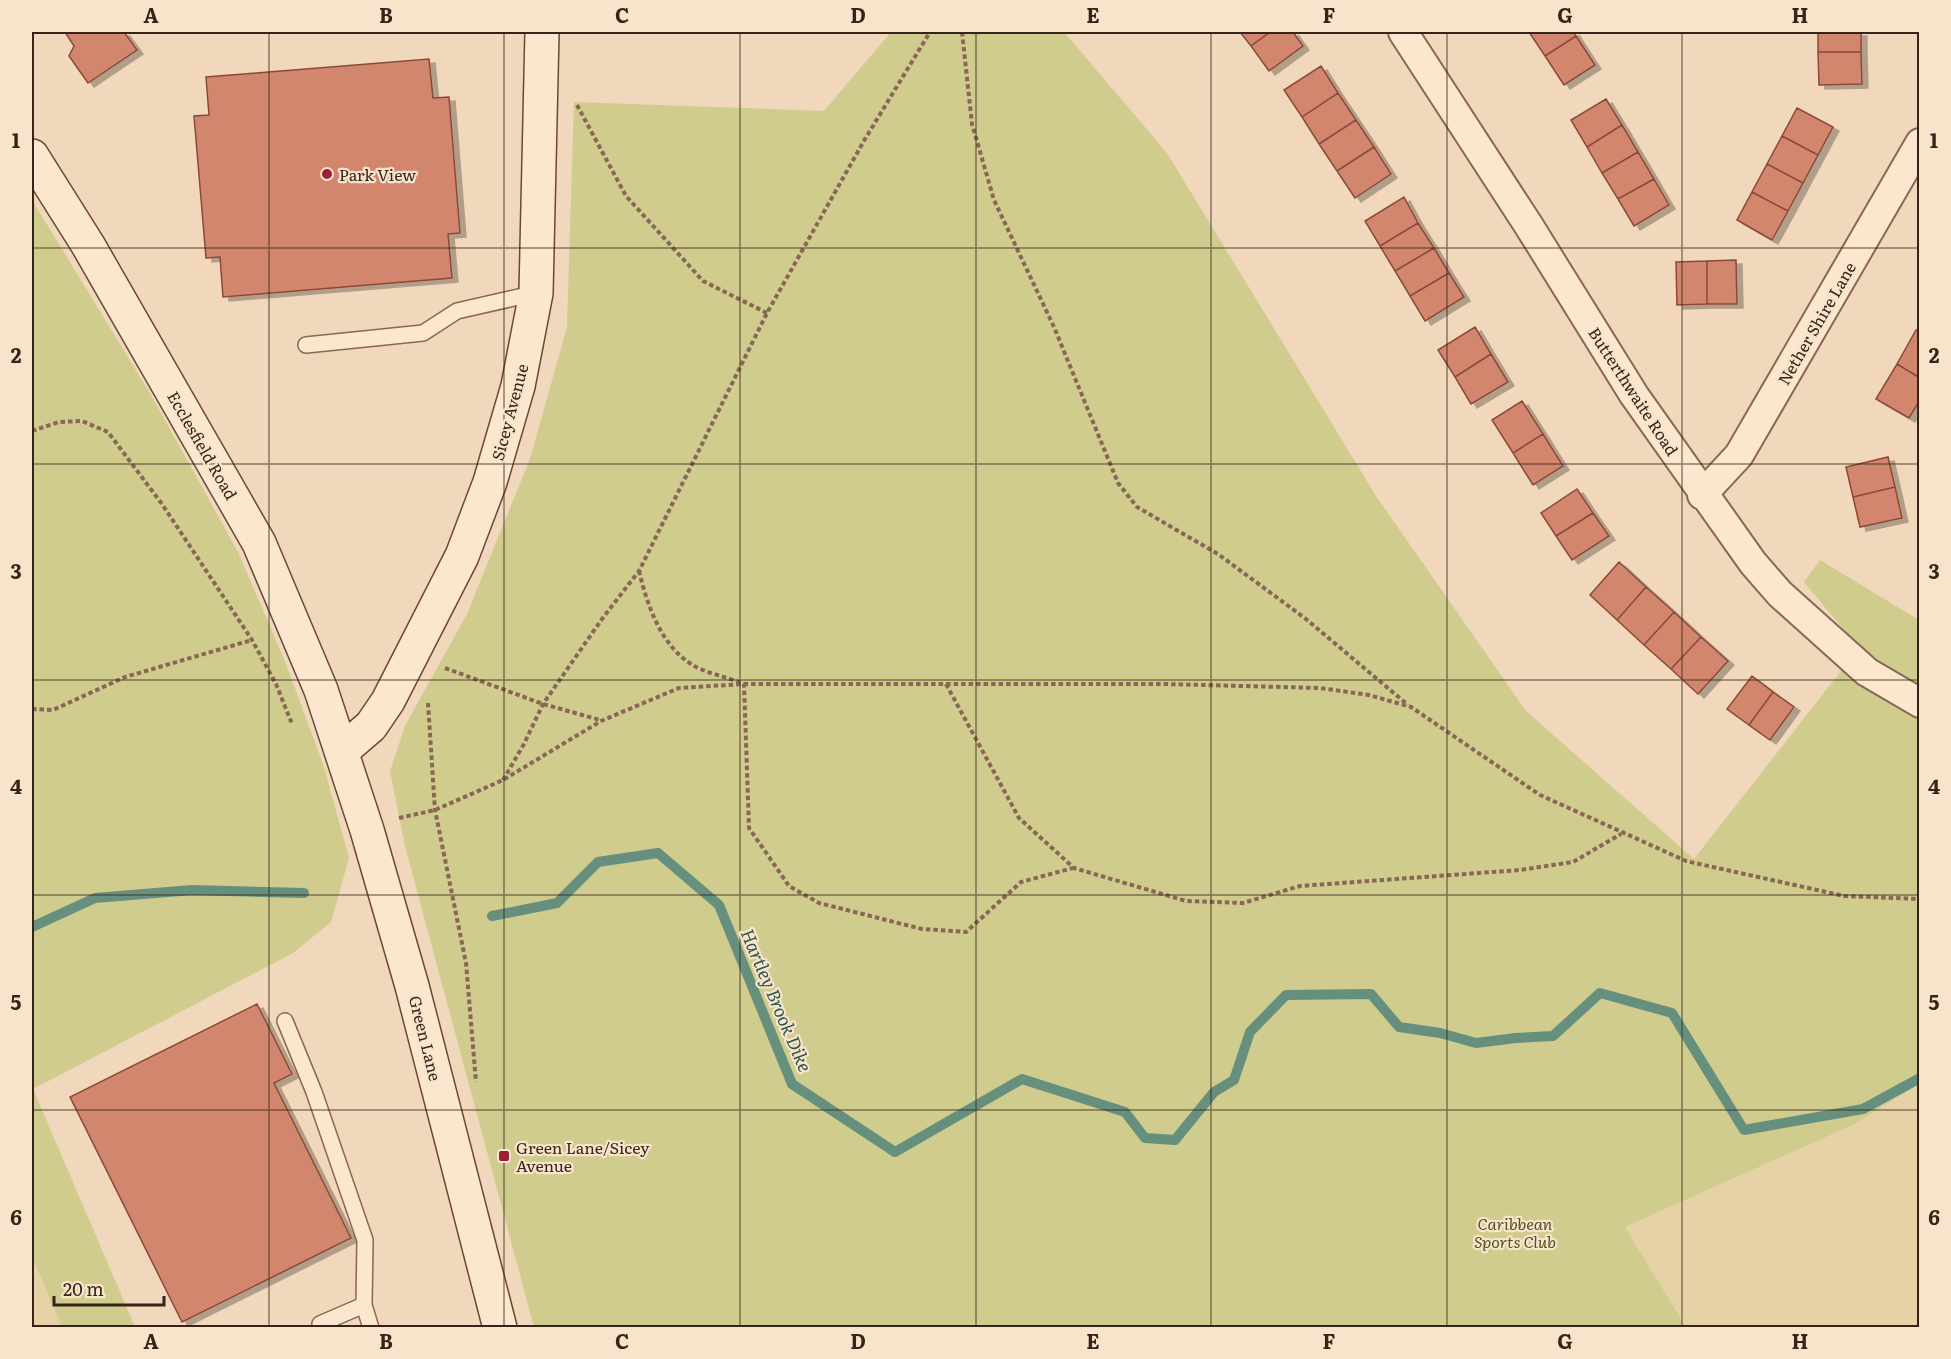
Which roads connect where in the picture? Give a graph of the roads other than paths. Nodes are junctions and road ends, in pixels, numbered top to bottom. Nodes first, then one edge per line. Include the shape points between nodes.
1 (542, 32) edge
2 (1402, 32) edge
3 (1920, 143) edge
4 (32, 156) edge
5 (536, 293) junction
6 (306, 345) dead end
7 (1702, 495) junction
8 (1920, 703) edge
9 (342, 751) junction
10 (285, 1021) dead end
11 (364, 1305) junction
12 (320, 1324) dead end
13 (371, 1328) edge
14 (500, 1328) edge

1 - 5 main road, Sicey Avenue
2 - 7 street, Butterthwaite Road
3 - 7 street, Nether Shire Lane via 1739,455
4 - 9 main road, Ecclesfield Road via 88,245 259,543 321,690
5 - 6 lane via 457,310 423,333
5 - 9 main road, Sicey Avenue via 518,386 490,482 419,658 371,726
7 - 8 street, Butterthwaite Road via 1780,594 1867,672
9 - 14 main road, Green Lane via 412,986
10 - 11 lane via 365,1240
11 - 12 lane
11 - 13 lane

